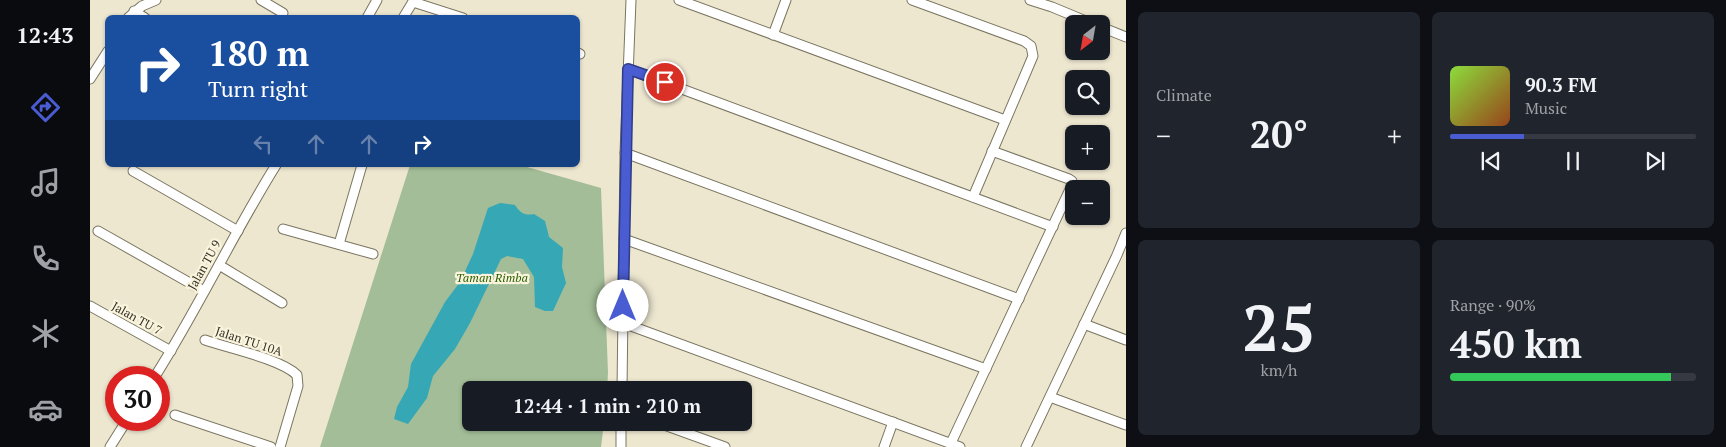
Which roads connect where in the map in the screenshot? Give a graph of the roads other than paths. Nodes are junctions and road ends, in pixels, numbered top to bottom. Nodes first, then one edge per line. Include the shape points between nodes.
1 (156, 0) edge
2 (261, 0) edge
3 (377, 0) edge
4 (631, 0) edge
5 (679, 0) edge
6 (786, 0) edge
7 (912, 0) edge
8 (1030, 0) edge
9 (413, 1) edge
10 (283, 13) dead end
11 (131, 14) edge
12 (368, 15) edge
13 (405, 15) edge
14 (454, 15) edge
15 (1071, 15) edge
16 (1110, 31) edge
17 (773, 35) junction
18 (1126, 37) edge
19 (105, 56) edge
20 (628, 69) junction
21 (90, 79) edge
22 (1005, 120) junction
23 (992, 151) junction
24 (625, 153) junction
25 (272, 167) edge
26 (361, 167) edge
27 (132, 171) dead end
28 (973, 197) junction
29 (1053, 227) junction
30 (283, 229) dead end
31 (238, 230) junction
32 (98, 231) dead end
33 (1126, 233) edge
34 (624, 239) junction
35 (339, 244) junction
36 (373, 254) dead end
37 (1122, 256) edge
38 (218, 264) junction
39 (204, 291) junction
40 (1019, 299) junction
41 (282, 303) dead end
42 (90, 306) edge
43 (623, 323) junction
44 (1084, 324) junction
45 (205, 340) dead end
46 (1126, 340) edge
47 (171, 352) junction
48 (162, 366) edge
49 (986, 369) junction
50 (622, 381) edge
51 (1050, 397) junction
52 (176, 415) dead end
53 (893, 422) junction
54 (1126, 425) edge
55 (120, 431) edge
56 (621, 431) edge
57 (681, 431) edge
58 (950, 443) junction
59 (110, 447) edge
60 (271, 447) edge
61 (280, 447) edge
62 (621, 447) edge
63 (726, 447) edge
64 (884, 447) edge
65 (960, 447) edge
66 (1026, 447) edge

1 - 11 street
2 - 10 street
3 - 12 street
4 - 20 street
5 - 17 street
6 - 17 street
7 - 22 street via 1031,46 1033,56
8 - 15 street
9 - 13 street
9 - 14 street
16 - 18 street
17 - 22 street
19 - 21 street
20 - 24 street
20 - 28 street
22 - 23 street
23 - 28 street
23 - 29 street via 1072,181
24 - 34 street
24 - 40 street
25 - 31 street, Jalan TU 9
26 - 35 street
27 - 31 street
28 - 29 street
29 - 40 street
30 - 35 street
31 - 38 street, Jalan TU 9
32 - 39 street
33 - 37 street
34 - 43 street
34 - 49 street
35 - 36 street
37 - 44 street
38 - 39 street, Jalan TU 9
38 - 41 street
39 - 47 street, Jalan TU 9
40 - 49 street
42 - 47 street, Jalan TU 7
43 - 50 street
43 - 53 street
44 - 46 street
44 - 51 street
45 - 61 street, Jalan TU 10A via 286,367 297,375 298,386
47 - 48 street, Jalan TU 9
49 - 58 street
51 - 54 street
51 - 66 street
52 - 60 street
53 - 58 street
53 - 64 street
55 - 59 street
56 - 62 street
57 - 63 street
58 - 65 street

